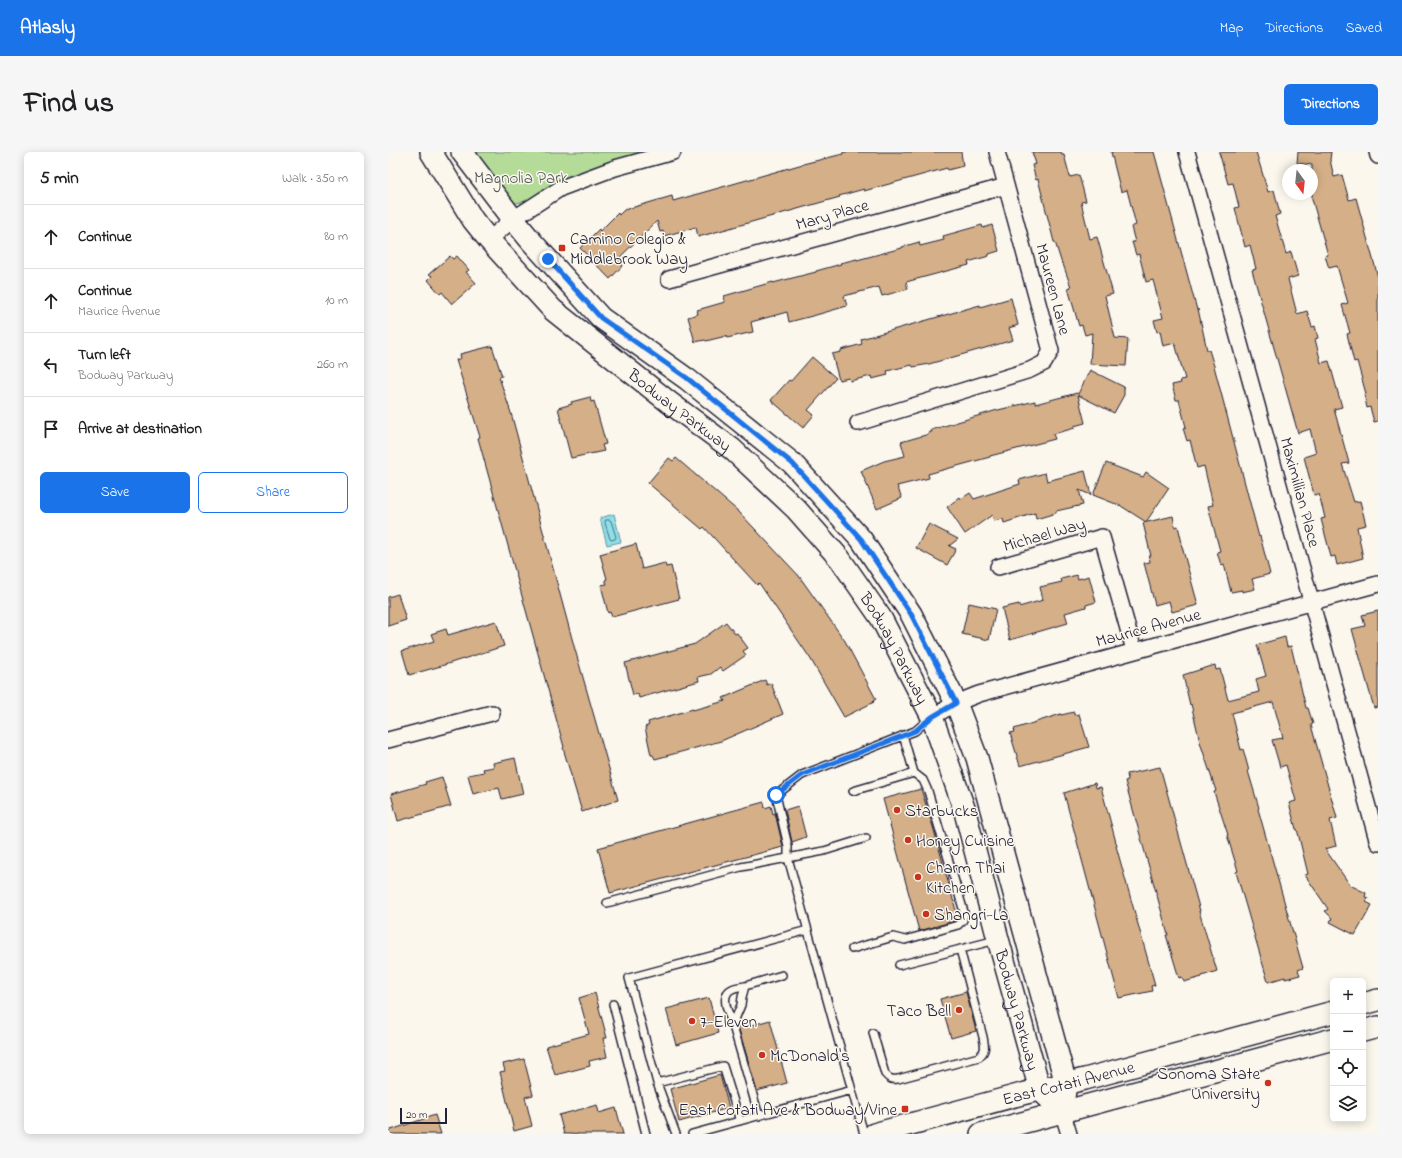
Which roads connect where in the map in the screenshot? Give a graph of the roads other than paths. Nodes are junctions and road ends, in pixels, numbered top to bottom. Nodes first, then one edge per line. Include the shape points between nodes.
1 (431, 152) edge
2 (462, 152) edge
3 (673, 152) edge
4 (997, 152) edge
5 (1187, 152) edge
6 (1377, 152) edge
7 (1378, 156) edge
8 (1006, 186) junction
9 (513, 219) junction
10 (489, 240) junction
11 (669, 279) dead end
12 (858, 423) dead end
13 (998, 567) dead end
14 (1378, 584) edge
15 (1312, 602) junction
16 (1134, 650) junction
17 (956, 703) junction
18 (492, 713) dead end
19 (932, 717) junction
20 (903, 735) junction
21 (388, 740) edge
22 (914, 773) junction
23 (852, 791) dead end
24 (866, 838) dead end
25 (1378, 842) edge
26 (788, 858) junction
27 (607, 903) dead end
28 (808, 930) junction
29 (998, 939) junction
30 (852, 949) dead end
31 (960, 949) junction
32 (899, 965) dead end
33 (782, 975) dead end
34 (745, 986) junction
35 (1378, 1000) edge
36 (1366, 1003) edge
37 (613, 1004) dead end
38 (1330, 1013) edge
39 (733, 1026) junction
40 (1378, 1027) edge
41 (1366, 1030) edge
42 (873, 1033) dead end
43 (1330, 1040) edge
44 (657, 1083) junction
45 (1066, 1084) junction
46 (852, 1090) junction
47 (1040, 1090) junction
48 (1062, 1111) junction
49 (759, 1116) junction
50 (740, 1121) junction
51 (646, 1134) edge
52 (676, 1134) edge
53 (692, 1134) edge
54 (864, 1134) edge
55 (874, 1134) edge
56 (981, 1134) edge
57 (1069, 1134) edge

1 - 10 street, Bodway Parkway via 473,220
2 - 9 street, Bodway Parkway
3 - 9 street via 615,168 561,188
4 - 8 street, Maureen Lane
5 - 15 street, Maximillian Place
6 - 7 street
8 - 11 street, Mary Place
8 - 12 street, Maureen Lane via 1051,351 1044,362 1030,370
9 - 10 street
9 - 17 street, Bodway Parkway via 601,318 687,378 792,463 861,539 911,614
10 - 19 street, Bodway Parkway via 553,310 732,449 796,509 840,559 881,618
13 - 16 street, Michael Way via 1102,537
14 - 15 street, Maurice Avenue
15 - 16 street, Maurice Avenue
15 - 25 street, Maximillian Place
16 - 17 street, Maurice Avenue via 979,694
17 - 19 street, Maurice Avenue
17 - 45 street, Bodway Parkway via 977,758
18 - 21 street
19 - 20 lane via 915,731
19 - 29 street, Bodway Parkway via 964,808
20 - 22 lane
20 - 26 lane via 802,775 776,795 788,846
22 - 23 lane
22 - 30 lane via 923,780 928,791 964,912 963,920 958,926 905,940 893,937
24 - 26 lane via 824,851
26 - 27 lane via 741,867
26 - 28 lane
28 - 44 lane via 629,978
28 - 46 lane
29 - 31 lane
29 - 47 street, Bodway Parkway
31 - 32 lane
31 - 42 lane via 984,1037 985,1047 979,1057 892,1080 885,1074
33 - 34 lane
34 - 39 lane
34 - 39 lane via 732,989 725,997
35 - 36 street
37 - 51 lane
38 - 45 street, East Cotati Avenue
39 - 49 lane
40 - 41 street
43 - 48 street, East Cotati Avenue
44 - 50 lane via 723,1066
44 - 52 lane
45 - 47 street, East Cotati Avenue
45 - 48 street, Bodway Parkway
46 - 49 lane
46 - 54 lane
47 - 48 street, Bodway Parkway
47 - 55 street, East Cotati Avenue
48 - 56 street, East Cotati Avenue
48 - 57 street
49 - 50 lane
50 - 53 lane

